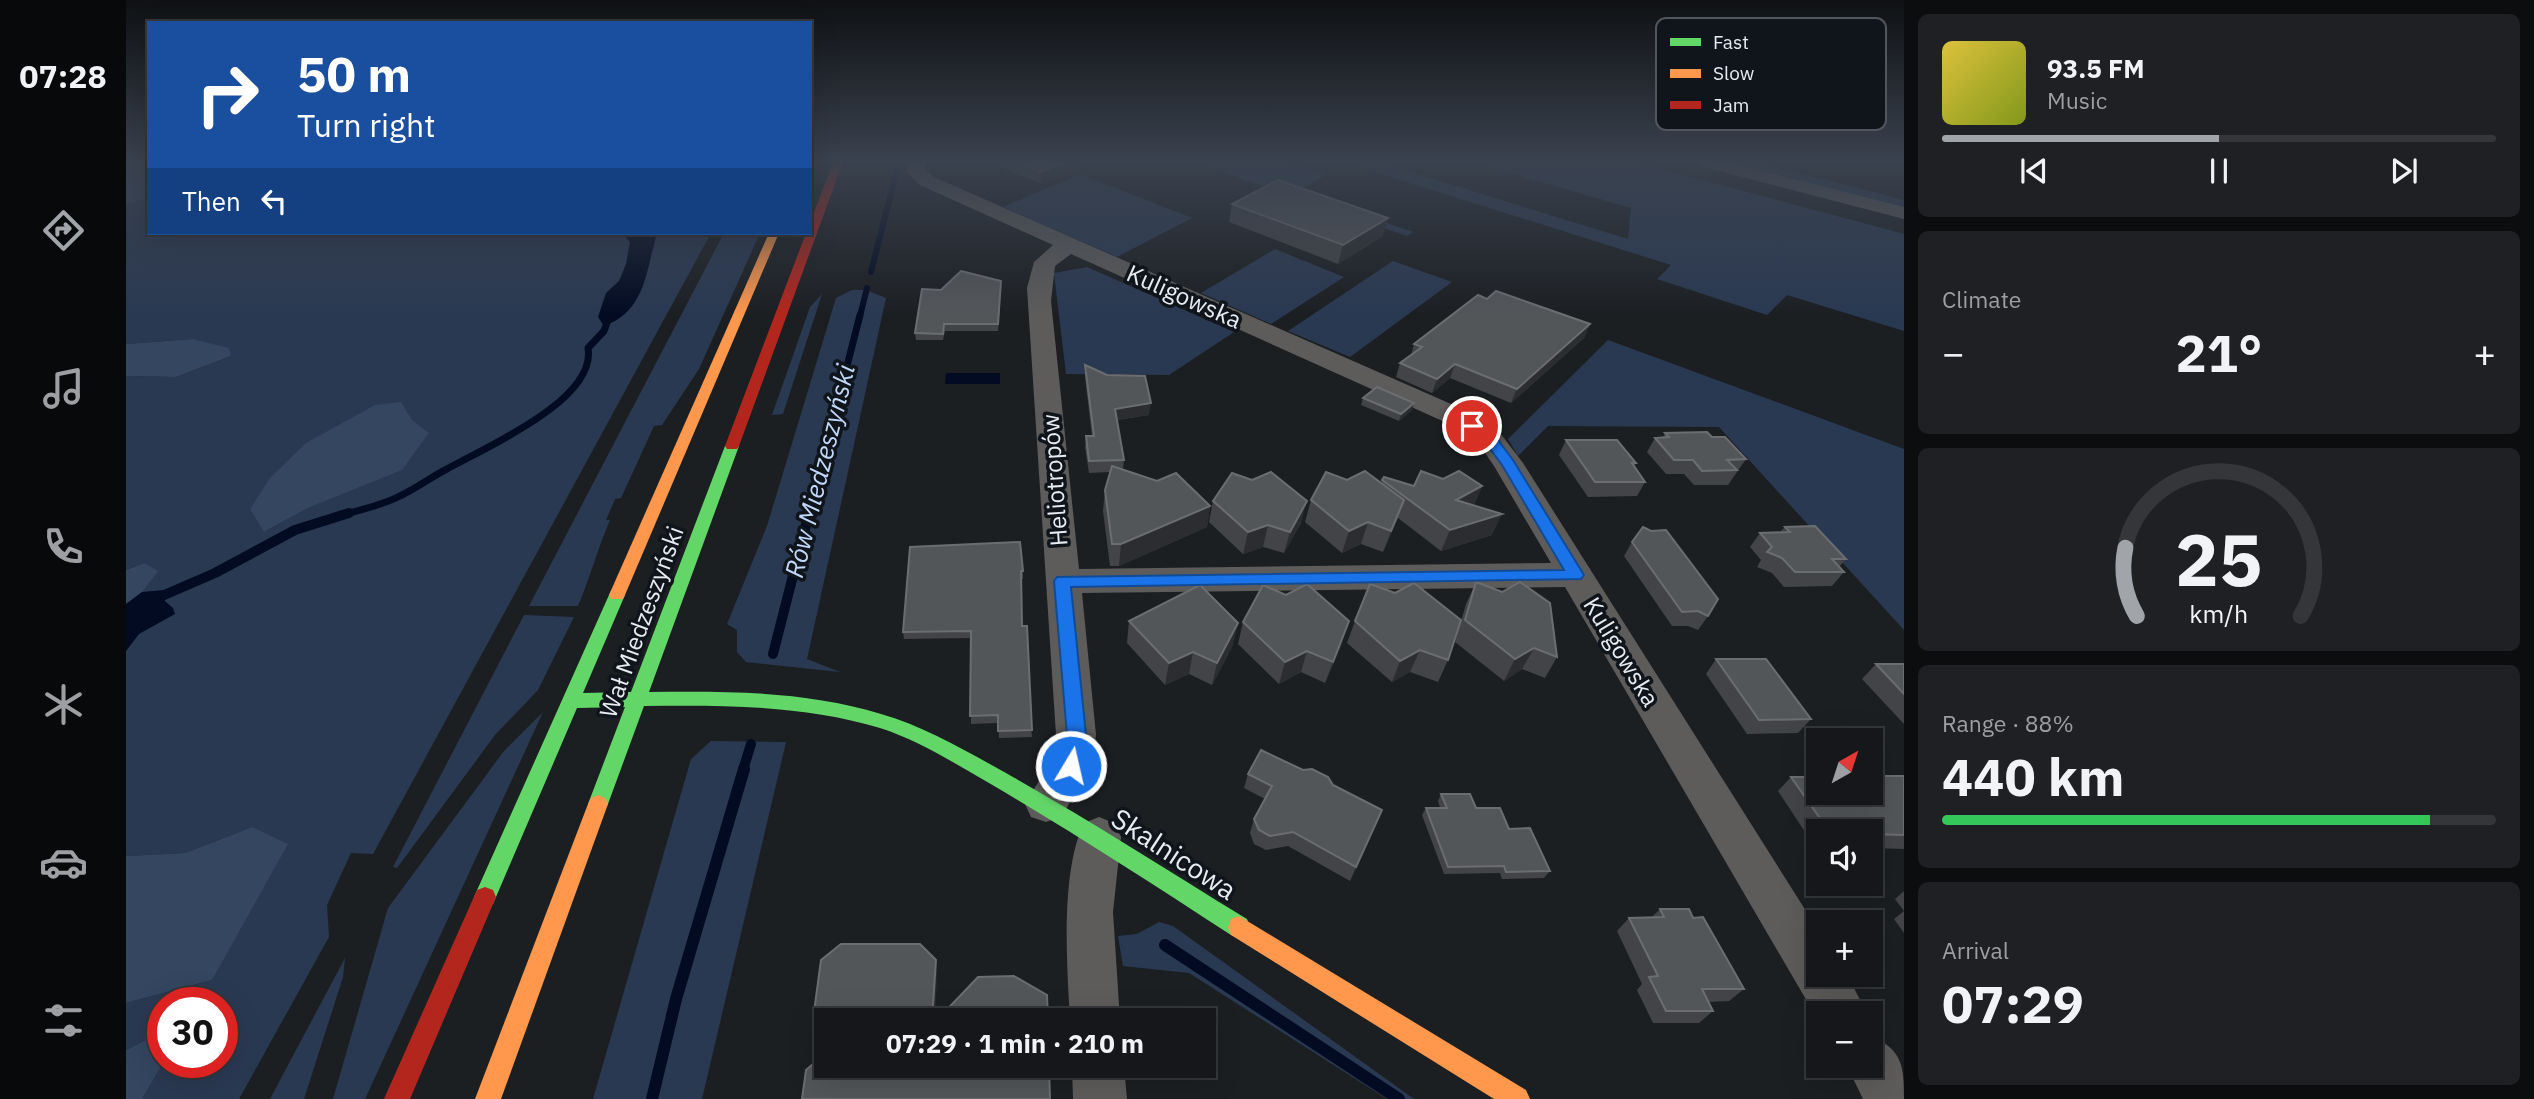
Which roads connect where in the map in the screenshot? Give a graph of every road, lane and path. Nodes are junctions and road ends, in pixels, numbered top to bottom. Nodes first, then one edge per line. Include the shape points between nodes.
1 (819, 213) edge
2 (998, 213) edge
3 (812, 232) edge
4 (773, 235) edge
5 (811, 235) edge
6 (1069, 246) junction
7 (1576, 575) junction
8 (1063, 581) junction
9 (637, 700) junction
10 (570, 701) junction
11 (1046, 804) junction
12 (1100, 837) junction
13 (1835, 1001) edge
14 (1094, 1008) edge
15 (1099, 1078) edge
16 (1881, 1078) edge
17 (397, 1099) edge
18 (488, 1099) edge
19 (1100, 1099) edge
20 (1517, 1099) edge
21 (1893, 1099) edge

1 - 3 main road, Wał Miedzeszyński
2 - 6 street, Kuligowska
4 - 10 main road, Wał Miedzeszyński
5 - 9 main road, Wał Miedzeszyński
6 - 7 street, Kuligowska via 1457,417 1487,435
6 - 8 street, Heliotropów via 1043,266 1040,322
7 - 8 street
7 - 13 street, Kuligowska
8 - 11 street, Heliotropów via 1076,735 1071,766
9 - 10 main road, Skalnicowa
9 - 11 main road, Skalnicowa via 769,704 866,717 927,740
9 - 18 main road, Wał Miedzeszyński
10 - 17 main road, Wał Miedzeszyński
11 - 12 main road, Skalnicowa
12 - 14 street via 1090,912
12 - 20 main road, Skalnicowa via 1284,957
15 - 19 street
16 - 21 street

